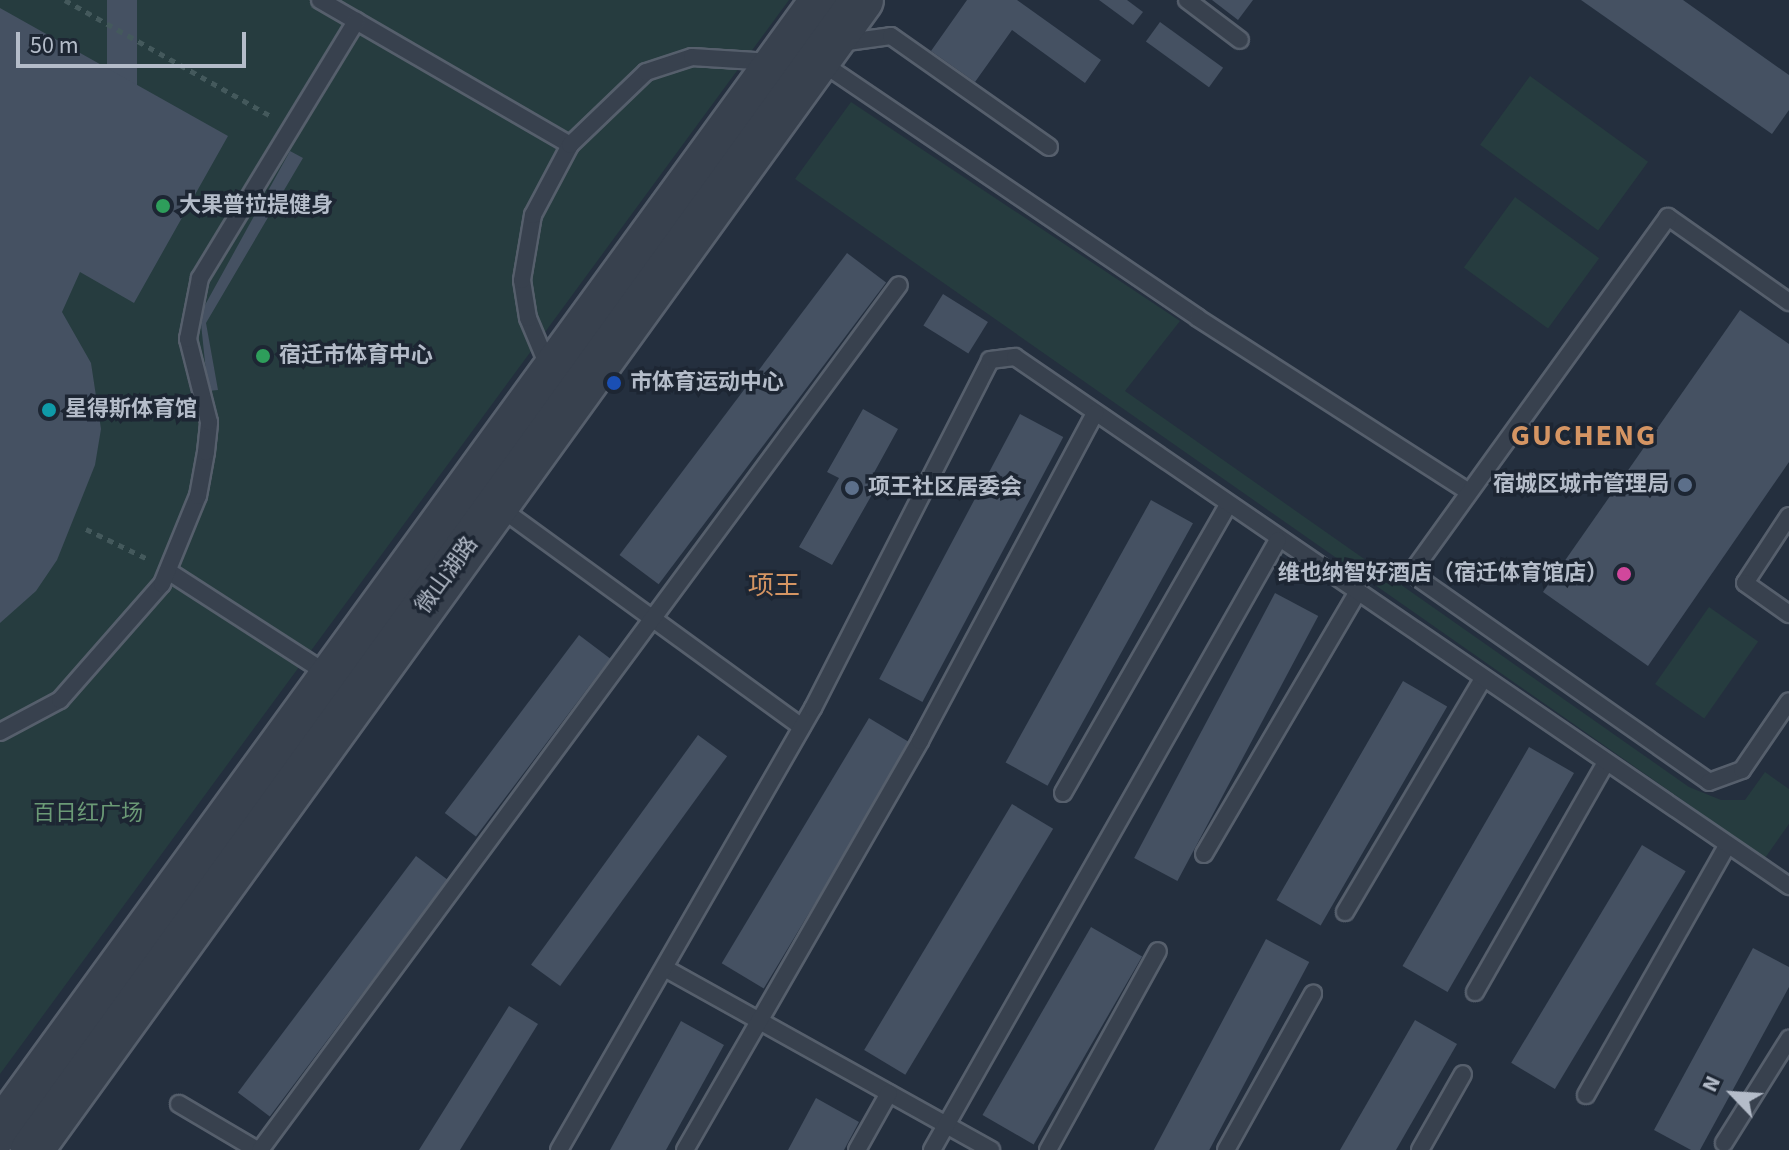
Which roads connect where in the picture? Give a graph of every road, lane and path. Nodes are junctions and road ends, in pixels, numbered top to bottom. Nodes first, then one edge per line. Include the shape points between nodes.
1 (65, 0) edge
2 (320, 0) edge
3 (822, 0) edge
4 (862, 0) edge
5 (1187, 0) edge
6 (356, 21) junction
7 (1240, 40) dead end
8 (804, 53) junction
9 (291, 127) junction
10 (570, 145) junction
11 (1049, 147) dead end
12 (899, 285) dead end
13 (1789, 302) edge
14 (551, 374) junction
15 (1095, 413) junction
16 (1467, 491) junction
17 (483, 496) junction
18 (1228, 505) junction
19 (1789, 516) edge
20 (86, 529) dead end
21 (1278, 540) junction
22 (168, 571) junction
23 (1357, 593) junction
24 (1789, 614) edge
25 (653, 618) junction
26 (331, 676) junction
27 (1482, 680) junction
28 (1789, 701) edge
29 (802, 727) junction
30 (0, 732) edge
31 (1605, 764) junction
32 (1063, 793) dead end
33 (1726, 848) junction
34 (1204, 854) dead end
35 (1789, 886) edge
36 (1345, 912) dead end
37 (1158, 951) dead end
38 (666, 969) junction
39 (1475, 992) dead end
40 (1313, 994) dead end
41 (759, 1021) junction
42 (1789, 1039) edge
43 (1463, 1074) dead end
44 (889, 1093) junction
45 (1586, 1095) dead end
46 (179, 1104) dead end
47 (946, 1125) junction
48 (18, 1140) edge
49 (1724, 1143) dead end
50 (258, 1150) edge
51 (559, 1150) edge
52 (685, 1150) edge
53 (857, 1150) edge
54 (932, 1150) edge
55 (991, 1150) edge
56 (1048, 1150) edge
57 (1226, 1150) edge
58 (1420, 1150) edge

1 - 9 path
2 - 6 lane
3 - 8 street, 微山湖路
4 - 8 street, 微山湖路
5 - 7 lane
6 - 9 lane
6 - 10 lane
8 - 10 lane via 713,55 659,66 608,102
8 - 11 lane via 891,36
8 - 14 street, 微山湖路
8 - 16 lane
8 - 17 street, 微山湖路
9 - 22 lane via 200,278 191,307 188,339 209,422 198,496
10 - 14 lane via 533,215 522,280 528,318
12 - 25 lane
13 - 16 lane via 1668,217
14 - 17 street, 微山湖路
15 - 18 lane
15 - 29 lane via 1015,357 990,360
15 - 41 lane via 920,741
16 - 28 lane via 1411,573 1698,778 1718,781 1742,770
17 - 25 lane
17 - 26 street, 微山湖路
17 - 48 street, 微山湖路
18 - 21 lane
18 - 32 lane
19 - 24 lane via 1745,583
20 - 22 path
21 - 23 lane
21 - 47 lane
22 - 26 lane
22 - 30 lane via 60,700
23 - 27 lane
23 - 34 lane
25 - 29 lane
25 - 50 lane
26 - 48 street, 微山湖路
27 - 31 lane
27 - 36 lane
29 - 38 lane
31 - 33 lane
31 - 39 lane
33 - 35 lane
33 - 45 lane
37 - 56 lane
38 - 41 lane
38 - 51 lane
40 - 57 lane
41 - 44 lane
41 - 52 lane
42 - 49 lane
43 - 58 lane
44 - 47 lane
44 - 53 lane
46 - 50 lane
47 - 54 lane
47 - 55 lane

